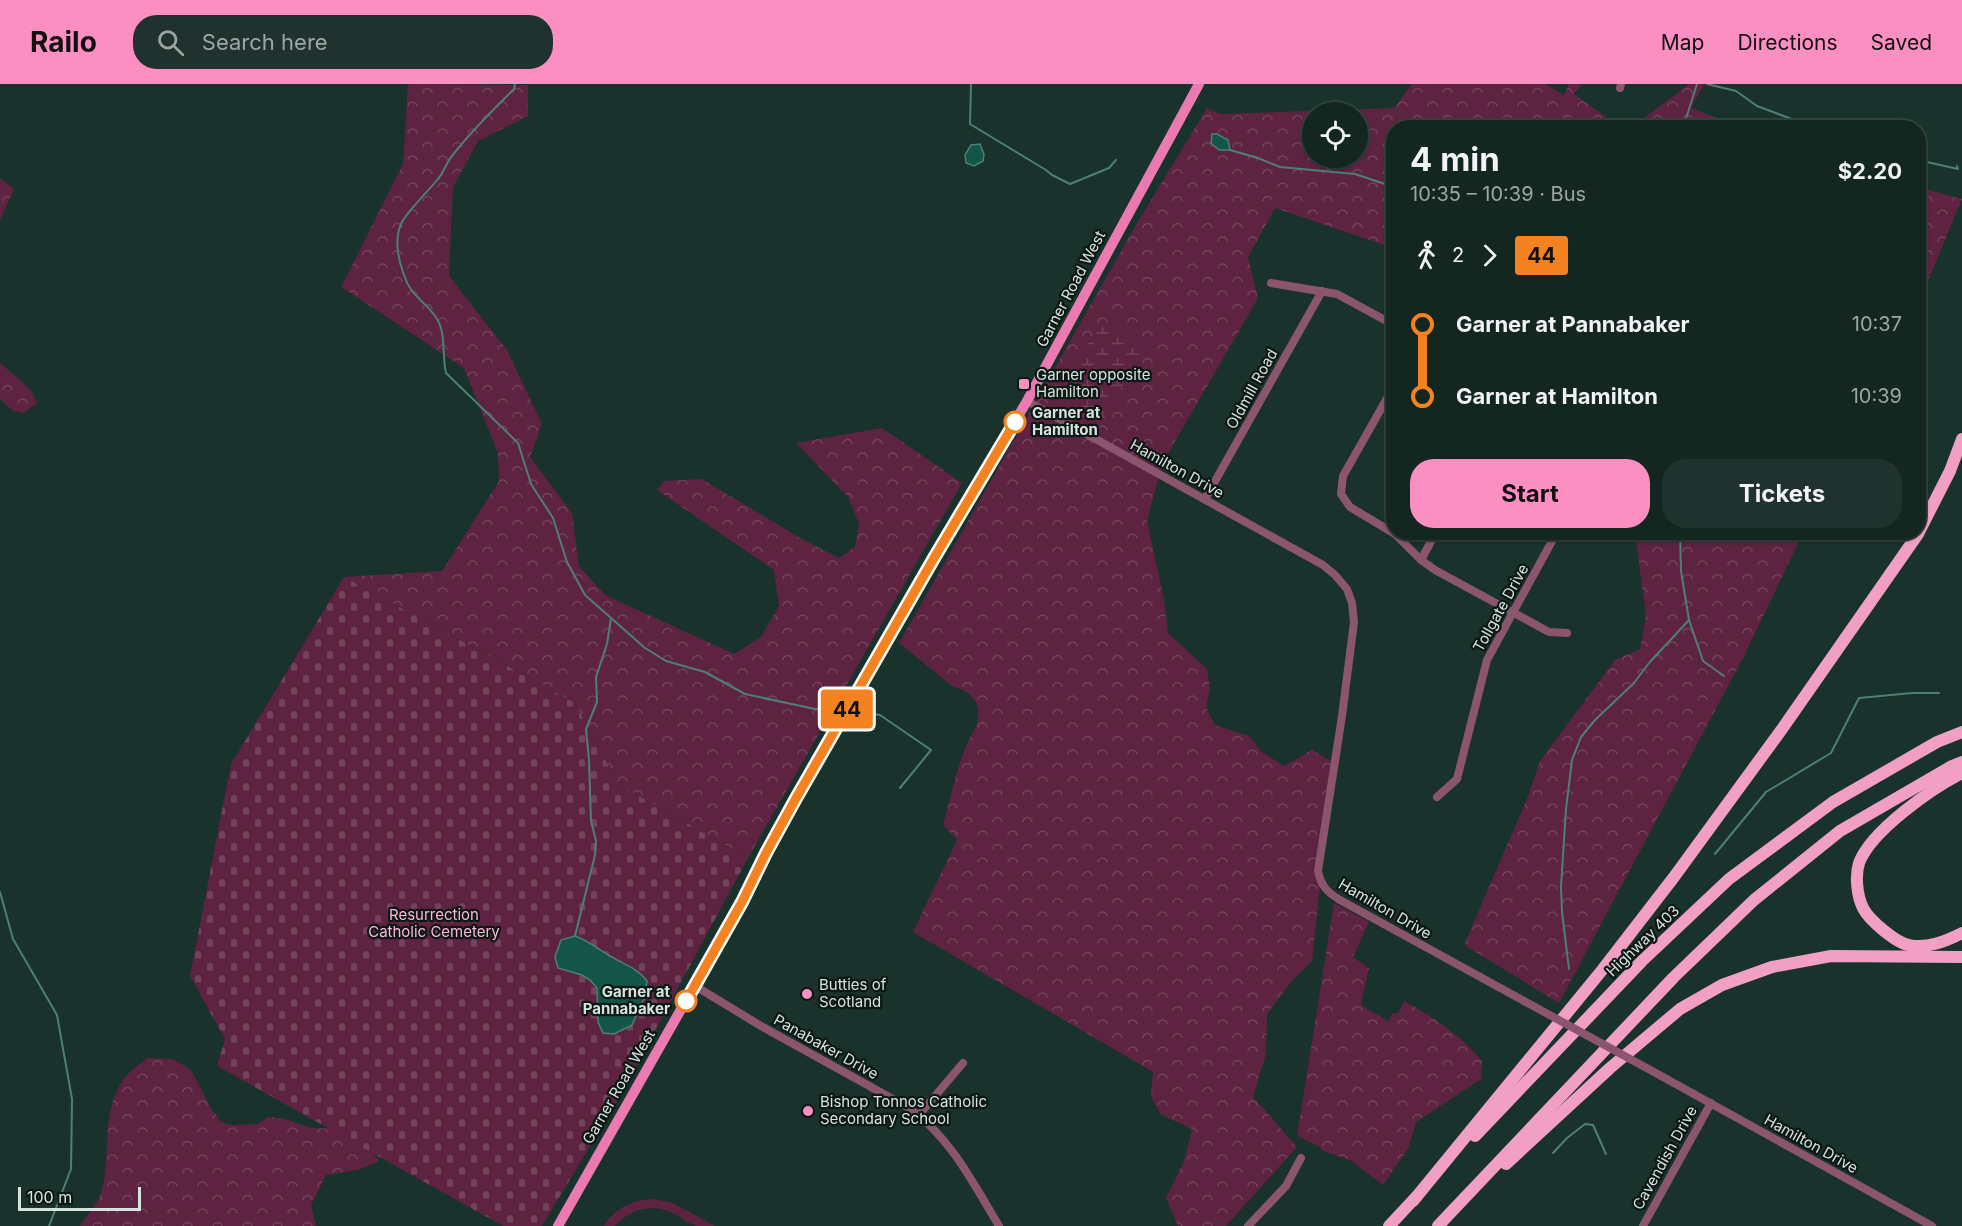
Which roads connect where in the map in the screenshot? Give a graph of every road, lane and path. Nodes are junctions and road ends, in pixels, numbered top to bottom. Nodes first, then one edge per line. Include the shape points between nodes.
1 (1199, 84) edge
2 (1271, 283) dead end
3 (1322, 291) junction
4 (1386, 321) edge
5 (1386, 400) edge
6 (1027, 401) junction
7 (1962, 439) edge
8 (1205, 500) junction
9 (1926, 518) edge
10 (1386, 529) edge
11 (1401, 540) edge
12 (1432, 540) edge
13 (1553, 540) edge
14 (1914, 540) edge
15 (1421, 560) junction
16 (1512, 614) junction
17 (1567, 633) dead end
18 (1962, 730) edge
19 (1962, 762) edge
20 (1962, 773) edge
21 (1437, 797) dead end
22 (1962, 933) edge
23 (1962, 957) edge
24 (695, 986) junction
25 (963, 1064) dead end
26 (1711, 1103) junction
27 (919, 1115) junction
28 (1301, 1158) dead end
29 (1413, 1200) junction
30 (1449, 1214) junction
31 (558, 1226) edge
32 (999, 1226) edge
33 (1248, 1226) edge
34 (1389, 1226) edge
35 (1437, 1226) edge
36 (1643, 1226) edge
37 (1932, 1226) edge

1 - 6 main road, Garner Road West
2 - 3 street
3 - 4 street via 1337,294
3 - 8 street, Oldmill Road
5 - 10 street via 1343,476 1341,494 1350,507
6 - 8 street, Hamilton Drive
6 - 24 main road, Garner Road West via 807,780
7 - 9 highway
8 - 26 street, Hamilton Drive, bridge via 1327,568 1343,584 1352,603 1353,630 1318,871 1321,884 1340,900
11 - 15 street
12 - 15 street
13 - 16 street, Tollgate Drive
14 - 29 highway via 1674,877
15 - 16 street
16 - 17 street via 1548,632
16 - 21 street, Tollgate Drive via 1487,660 1457,779
18 - 29 highway, Highway 403 via 1833,802 1729,879 1642,961
19 - 30 highway via 1840,831 1754,900 1674,977
20 - 22 highway via 1916,803 1869,845 1858,865 1858,892 1870,917 1892,937 1908,945 1925,946
23 - 30 highway via 1832,956 1772,967 1722,985 1662,1024
24 - 27 street, Panabaker Drive
24 - 31 main road, Garner Road West
25 - 27 street
26 - 36 street, Cavendish Drive
26 - 37 street, Hamilton Drive
27 - 32 street, Panabaker Drive via 950,1147
28 - 33 street via 1286,1186
29 - 34 highway, Highway 403
30 - 35 highway

